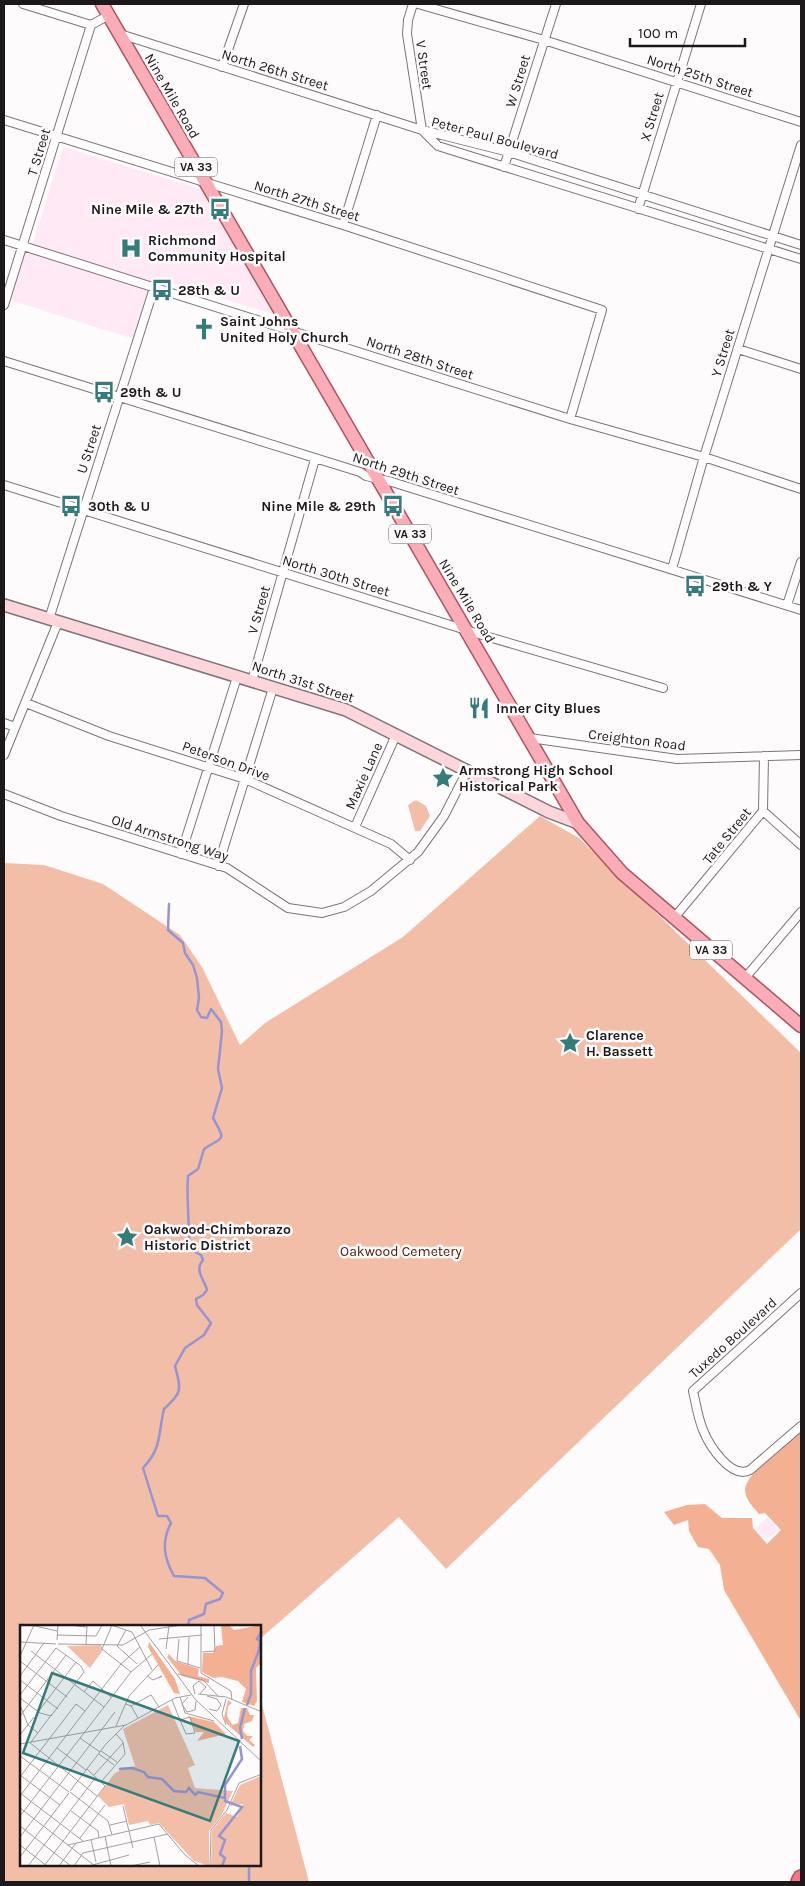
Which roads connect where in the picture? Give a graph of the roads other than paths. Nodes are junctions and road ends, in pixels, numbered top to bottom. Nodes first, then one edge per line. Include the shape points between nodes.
1 (22, 4) edge
2 (244, 4) edge
3 (414, 4) edge
4 (418, 4) edge
5 (556, 4) edge
6 (701, 4) edge
7 (106, 9) edge
8 (91, 25) junction
9 (119, 34) junction
10 (544, 40) junction
11 (222, 67) junction
12 (676, 82) junction
13 (376, 115) junction
14 (4, 120) edge
15 (801, 122) edge
16 (422, 130) junction
17 (57, 137) junction
18 (801, 145) edge
19 (509, 152) junction
20 (504, 167) junction
21 (204, 182) junction
22 (642, 194) junction
23 (638, 208) junction
24 (343, 225) junction
25 (772, 236) junction
26 (4, 240) edge
27 (801, 245) edge
28 (22, 246) junction
29 (768, 249) junction
30 (801, 260) edge
31 (154, 288) junction
32 (4, 305) edge
33 (290, 330) junction
34 (738, 349) junction
35 (4, 361) edge
36 (801, 369) edge
37 (120, 397) junction
38 (570, 419) junction
39 (704, 457) junction
40 (315, 458) junction
41 (377, 479) junction
42 (4, 485) edge
43 (801, 489) edge
44 (83, 510) junction
45 (801, 562) edge
46 (672, 569) junction
47 (283, 572) junction
48 (4, 605) edge
49 (787, 605) junction
50 (801, 610) edge
51 (54, 620) junction
52 (468, 631) junction
53 (237, 677) junction
54 (252, 681) junction
55 (273, 688) junction
56 (663, 688) dead end
57 (26, 703) junction
58 (4, 723) edge
59 (15, 726) junction
60 (396, 735) junction
61 (530, 738) junction
62 (4, 754) edge
63 (801, 755) edge
64 (764, 756) junction
65 (209, 766) junction
66 (467, 771) junction
67 (245, 779) junction
68 (4, 794) edge
69 (763, 811) junction
70 (578, 823) junction
71 (355, 827) junction
72 (801, 844) edge
73 (181, 854) junction
74 (410, 860) junction
75 (218, 866) junction
76 (801, 912) edge
77 (674, 918) junction
78 (745, 978) junction
79 (801, 1026) edge
80 (801, 1293) edge
81 (801, 1426) edge
82 (801, 1878) edge
83 (800, 1882) edge

1 - 8 street
2 - 11 street
3 - 16 street, V Street via 407,34
4 - 10 street, North 25th Street
5 - 10 street, W Street
6 - 12 street, X Street
7 - 8 street
7 - 9 main road, Nine Mile Road / VA 33
8 - 17 street, T Street
9 - 11 street, North 26th Street
9 - 21 main road, Nine Mile Road / VA 33
10 - 12 street, North 25th Street
10 - 19 street, W Street
11 - 13 street, North 26th Street
12 - 15 street, North 25th Street
12 - 22 street, X Street
13 - 16 street, North 26th Street
13 - 24 street
14 - 17 street, North 27th Street
16 - 19 street, Peter Paul Boulevard
16 - 20 street, Peter Paul Boulevard via 438,146
17 - 21 street, North 27th Street
17 - 28 street, T Street
18 - 25 street, Y Street
19 - 20 street, W Street
19 - 22 street, Peter Paul Boulevard
20 - 23 street, Peter Paul Boulevard
21 - 24 street, North 27th Street
21 - 33 main road, Nine Mile Road / VA 33
22 - 23 street, X Street
22 - 25 street, Peter Paul Boulevard
23 - 29 street, Peter Paul Boulevard
24 - 38 street, North 27th Street via 602,310
25 - 27 street, Peter Paul Boulevard
25 - 29 street, Y Street
26 - 28 street, North 28th Street
28 - 31 street, North 28th Street
28 - 32 street, T Street
29 - 30 street, Peter Paul Boulevard
29 - 34 street, Y Street
31 - 33 street, North 28th Street
31 - 37 street, U Street
33 - 38 street, North 28th Street
33 - 41 main road, Nine Mile Road / VA 33
34 - 36 street
34 - 39 street, Y Street
35 - 37 street, North 29th Street
37 - 40 street, North 29th Street
37 - 44 street, U Street
38 - 39 street, North 28th Street
39 - 43 street, North 28th Street
39 - 46 street, Y Street
40 - 41 street, North 29th Street
40 - 47 street, V Street
41 - 46 street, North 29th Street
41 - 52 main road, Nine Mile Road / VA 33
42 - 44 street, North 30th Street
44 - 47 street, North 30th Street
44 - 51 street, U Street
45 - 49 street
46 - 49 street, North 29th Street
47 - 52 street, North 30th Street
47 - 54 street, V Street
48 - 51 street, North 31st Street
49 - 50 street, North 29th Street
51 - 53 street, North 31st Street
51 - 57 street, U Street
52 - 56 street, North 30th Street
52 - 61 main road, Nine Mile Road / VA 33
53 - 54 street, North 31st Street
53 - 65 street
54 - 55 street, North 31st Street
55 - 60 street, North 31st Street via 346,710
55 - 67 street
57 - 59 street, U Street
57 - 65 street, Peterson Drive via 109,736
58 - 59 street
59 - 62 street, U Street
60 - 66 street, North 31st Street
60 - 71 street, Maxie Lane
61 - 64 street, Creighton Road via 676,759
61 - 70 main road, Nine Mile Road / VA 33
63 - 64 street, Creighton Road
64 - 69 street, Tate Street
65 - 67 street, Peterson Drive
65 - 73 street
66 - 70 street, North 31st Street
66 - 74 street, Old Armstrong Way via 438,824
67 - 71 street, Peterson Drive
67 - 75 street
68 - 73 street, Old Armstrong Way via 61,816
69 - 72 street
69 - 77 street, Tate Street
70 - 77 main road, Nine Mile Road / VA 33 via 618,868
71 - 74 street, Peterson Drive via 395,846
73 - 75 street, Old Armstrong Way
74 - 75 street, Old Armstrong Way via 372,891 350,904 314,913 282,905 232,871
76 - 78 street
77 - 78 main road, Nine Mile Road / VA 33
78 - 79 main road, Nine Mile Road / VA 33
80 - 81 street, Tuxedo Boulevard via 693,1391 701,1426 710,1445 731,1467 741,1472 748,1472
82 - 83 highway

